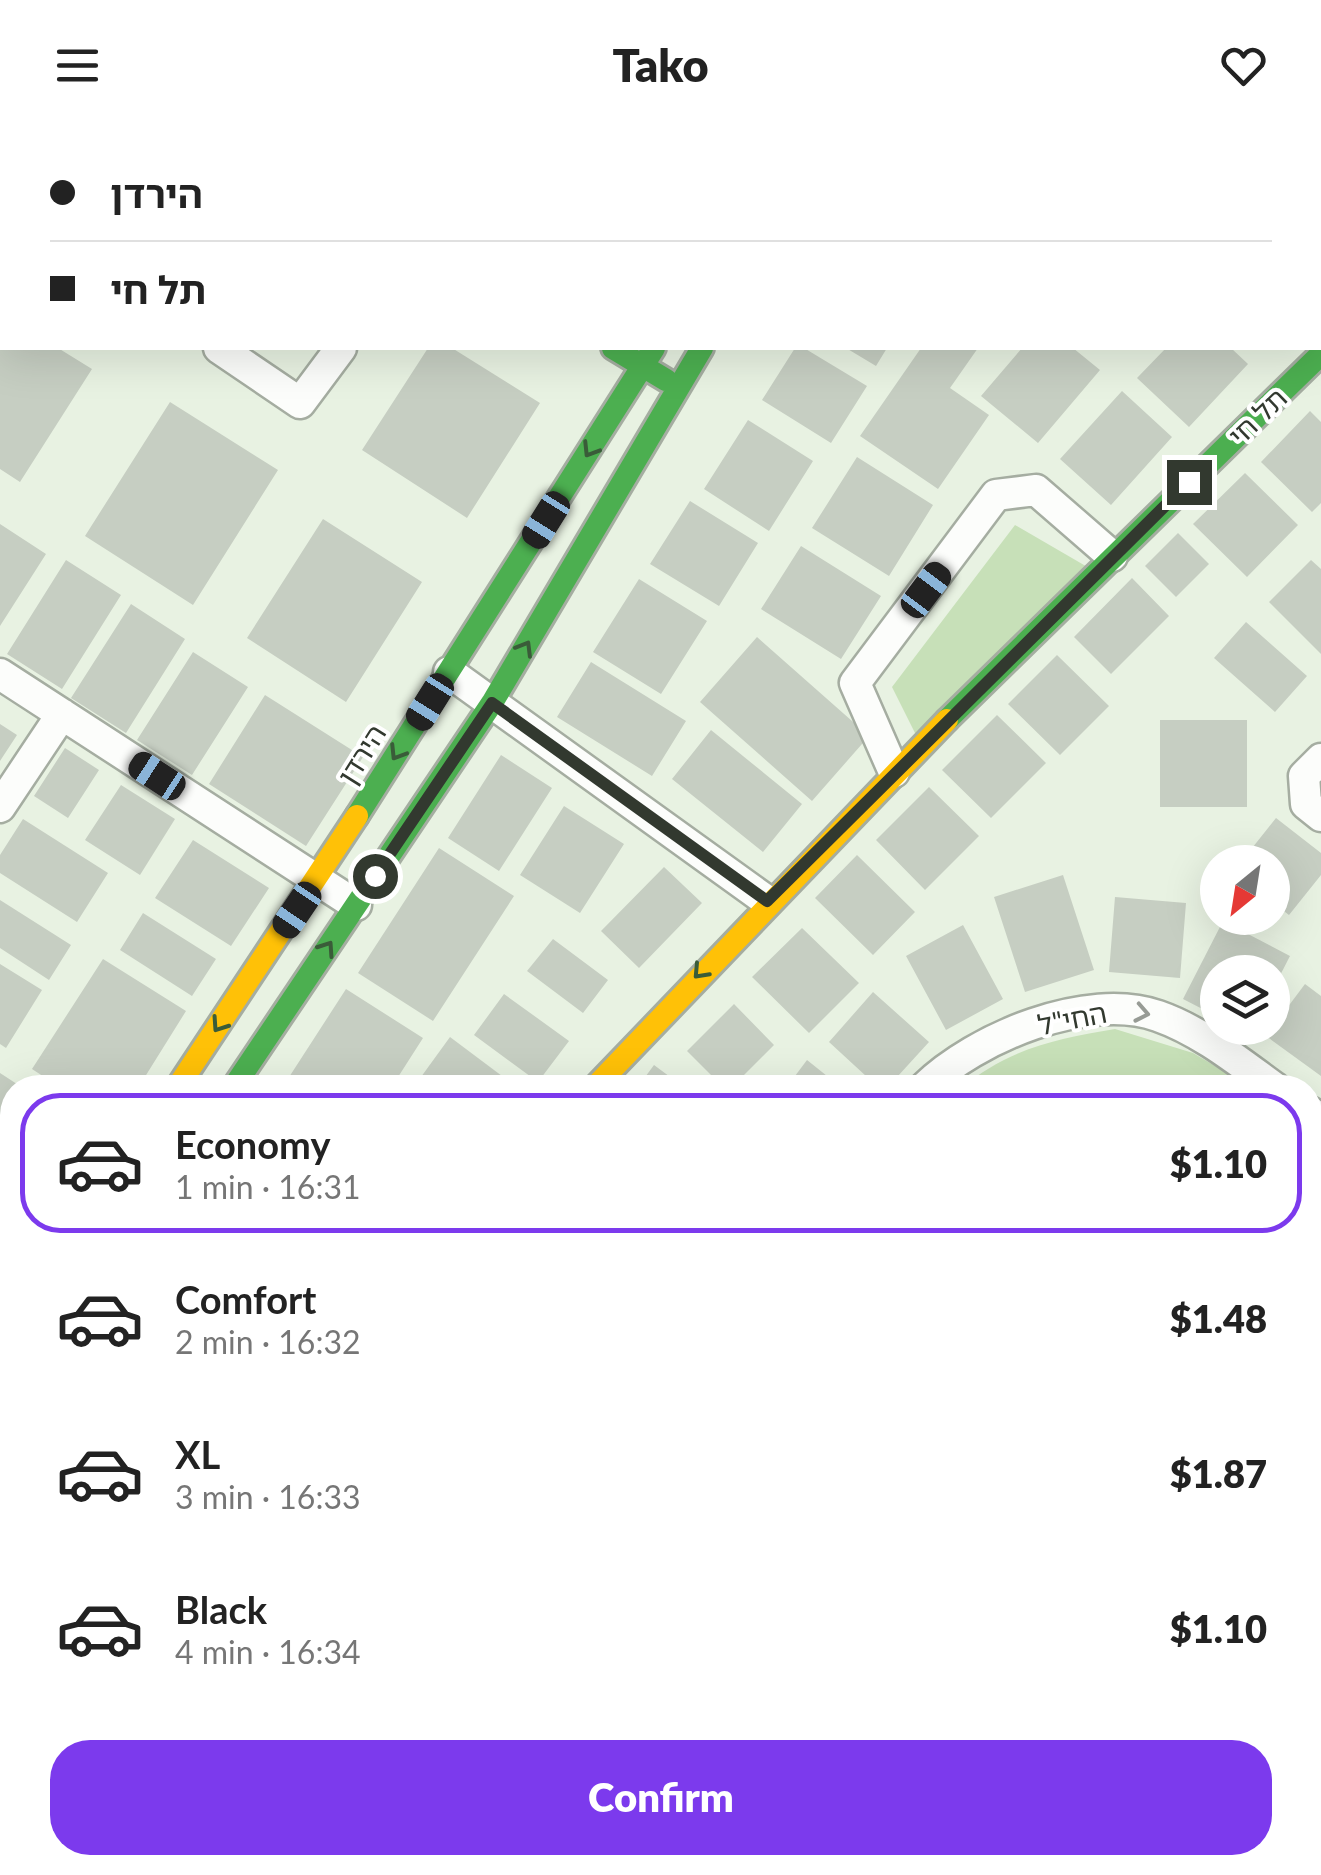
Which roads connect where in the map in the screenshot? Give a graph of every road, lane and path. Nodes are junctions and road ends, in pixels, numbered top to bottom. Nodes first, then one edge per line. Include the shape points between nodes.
1 (222, 350) edge
2 (340, 350) edge
3 (621, 350) edge
4 (701, 350) edge
5 (1314, 353) edge
6 (648, 357) edge
7 (679, 387) junction
8 (1112, 556) junction
9 (449, 672) junction
10 (0, 674) edge
11 (492, 703) junction
12 (62, 714) junction
13 (1321, 759) edge
14 (894, 772) junction
15 (0, 806) edge
16 (1321, 816) edge
17 (317, 880) junction
18 (767, 901) junction
19 (356, 905) junction
20 (186, 1075) edge
21 (243, 1075) edge
22 (606, 1075) edge
23 (940, 1075) edge
24 (1257, 1075) edge

1 - 2 street via 300,403
3 - 6 street
4 - 7 street
5 - 8 street, תל חי
6 - 7 street
6 -> 9 street, הירדן
11 -> 7 street
8 - 14 street, תל חי
8 - 14 street via 1036,490 996,496 855,683
9 - 11 street
9 -> 17 street, הירדן
10 - 12 street
11 - 18 street
11 - 19 street
12 - 15 street
12 - 17 street
13 - 16 street via 1304,776 1306,804
14 - 18 street, תל חי
17 - 19 street
17 -> 20 street, הירדן
18 -> 22 street, תל חי
21 -> 19 street
23 -> 24 street, החי"ל via 1030,1024 1120,1009 1156,1015

